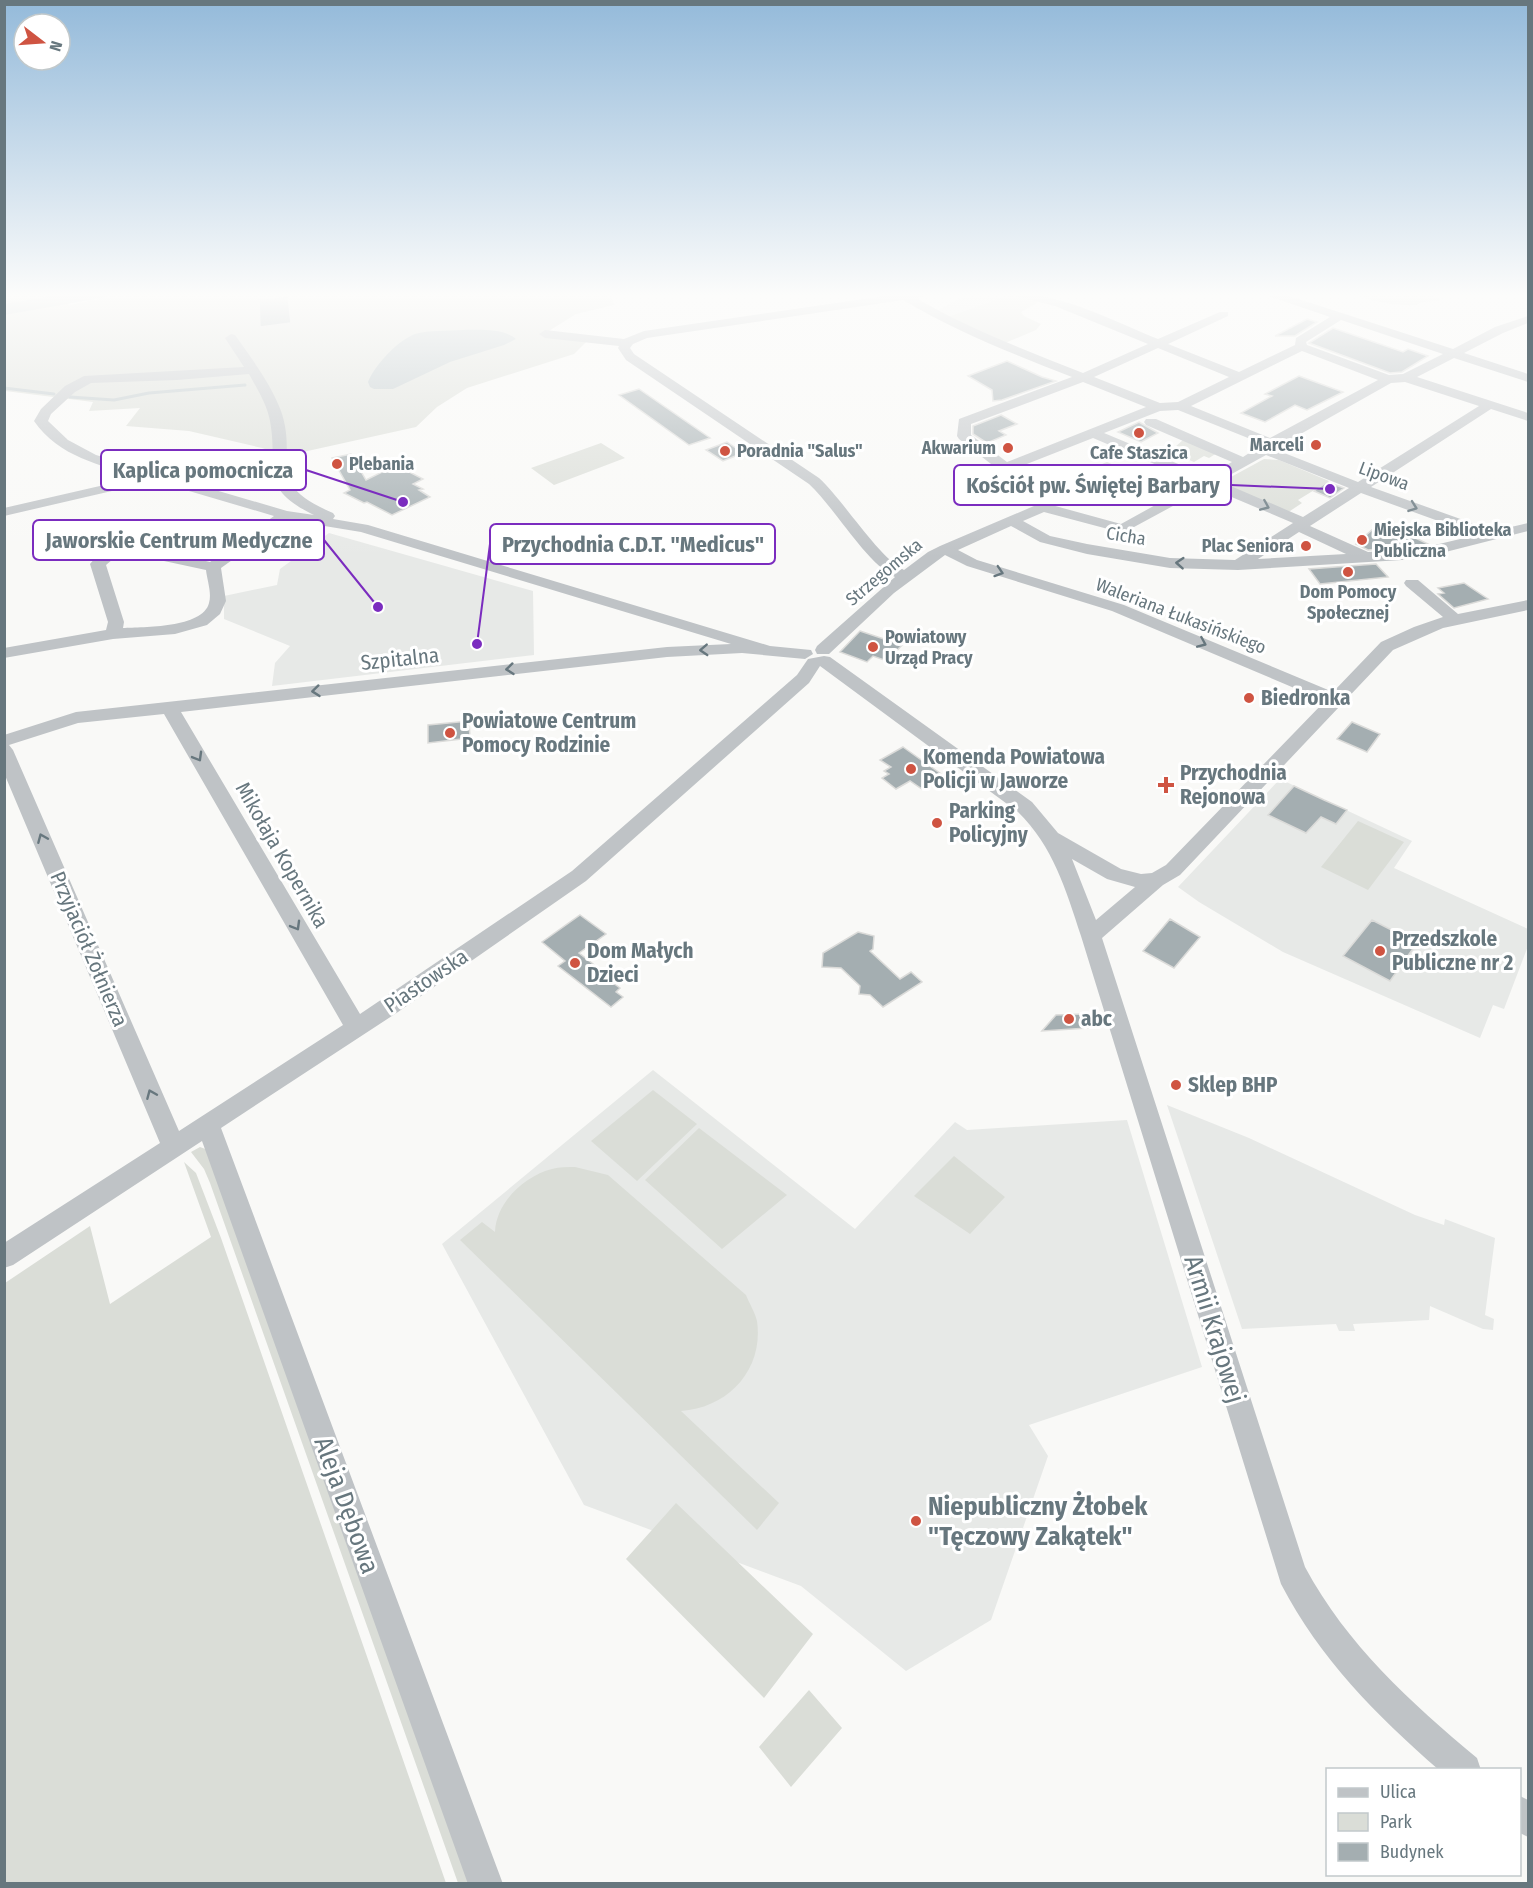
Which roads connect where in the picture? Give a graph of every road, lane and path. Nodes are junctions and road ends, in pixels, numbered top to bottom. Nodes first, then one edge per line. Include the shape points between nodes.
1 (86, 381) edge
2 (257, 381) edge
3 (665, 381) edge
4 (1074, 381) edge
5 (1090, 381) edge
6 (1232, 381) edge
7 (1384, 381) edge
8 (1415, 381) edge
9 (1488, 405) junction
10 (1180, 406) junction
11 (1158, 407) junction
12 (1528, 417) edge
13 (1150, 422) dead end
14 (1095, 434) junction
15 (1268, 447) junction
16 (1243, 462) junction
17 (1005, 468) junction
18 (156, 477) junction
19 (1208, 482) junction
20 (1358, 488) junction
21 (1043, 507) junction
22 (4, 512) edge
23 (285, 515) junction
24 (1014, 522) junction
25 (1303, 525) junction
26 (1528, 527) edge
27 (363, 528) junction
28 (1491, 535) junction
29 (945, 549) junction
30 (1366, 557) junction
31 (1238, 565) junction
32 (213, 567) junction
33 (904, 576) junction
34 (1412, 583) dead end
35 (1528, 605) edge
36 (1455, 620) junction
37 (682, 624) junction
38 (113, 634) junction
39 (763, 648) junction
40 (667, 652) junction
41 (4, 653) edge
42 (814, 661) junction
43 (840, 674) joint
44 (1335, 699) junction
45 (169, 707) junction
46 (4, 741) edge
47 (4, 750) edge
48 (1050, 837) junction
49 (1156, 880) junction
50 (1091, 936) junction
51 (356, 1027) junction
52 (208, 1126) junction
53 (174, 1148) junction
54 (4, 1257) edge
55 (1463, 1768) edge
56 (486, 1884) edge

1 - 18 street via 70,389 41,421 70,449
2 - 27 street via 274,410 280,446 279,476 285,487 316,511
3 - 33 street via 821,487 882,561
4 - 17 street via 964,422 964,436
5 - 11 street
6 - 10 street
7 - 15 street
8 - 9 street
9 - 12 street
9 - 20 street
10 - 11 street
10 - 15 street, Lipowa
11 - 14 street
13 - 16 street
14 - 17 street
14 - 19 street
15 - 16 street
15 - 20 street, Lipowa
16 - 19 street
17 - 21 street
18 - 22 street
18 - 23 street
19 - 21 street via 1123,529
19 -> 25 street
20 - 25 street
20 -> 28 street, Lipowa
21 - 24 street, Strzegomska
23 - 27 street
23 - 32 street
24 - 29 street, Strzegomska
31 -> 24 street, Cicha via 1170,563 1087,549 1046,539
25 - 30 street
25 - 31 street
26 - 28 street
27 - 37 street
28 - 30 street via 1418,554
29 - 33 street, Strzegomska
29 -> 44 street, Waleriana Łukasińskiego via 972,563 1118,608
30 - 31 street
32 - 38 street via 218,601 214,611 201,622
32 - 38 street via 136,550 110,553 98,564 116,622
33 - 42 street, Strzegomska
34 - 36 street
35 - 36 street
36 - 44 street via 1407,634 1387,646
37 - 39 street
37 - 40 street via 680,636
38 - 41 street
39 -> 40 street, Szpitalna
39 - 42 street, Szpitalna
40 -> 45 street, Szpitalna
42 - 43 street, Szpitalna
42 - 51 street, Piastowska via 579,876
43 - 48 street, Armii Krajowej via 1025,807
44 - 49 street via 1173,870
45 - 46 street, Szpitalna via 76,717
45 -> 51 street, Mikołaja Kopernika
53 -> 47 street, Przyjaciół Żołnierza
48 - 49 street, Armii Krajowej via 1125,880
48 - 50 street, Armii Krajowej
49 - 50 street
50 - 55 street, Armii Krajowej via 1301,1593 1364,1678
51 - 52 street, Piastowska
52 - 53 street, Piastowska
52 - 56 street, Aleja Dębowa
53 - 54 street, Piastowska

